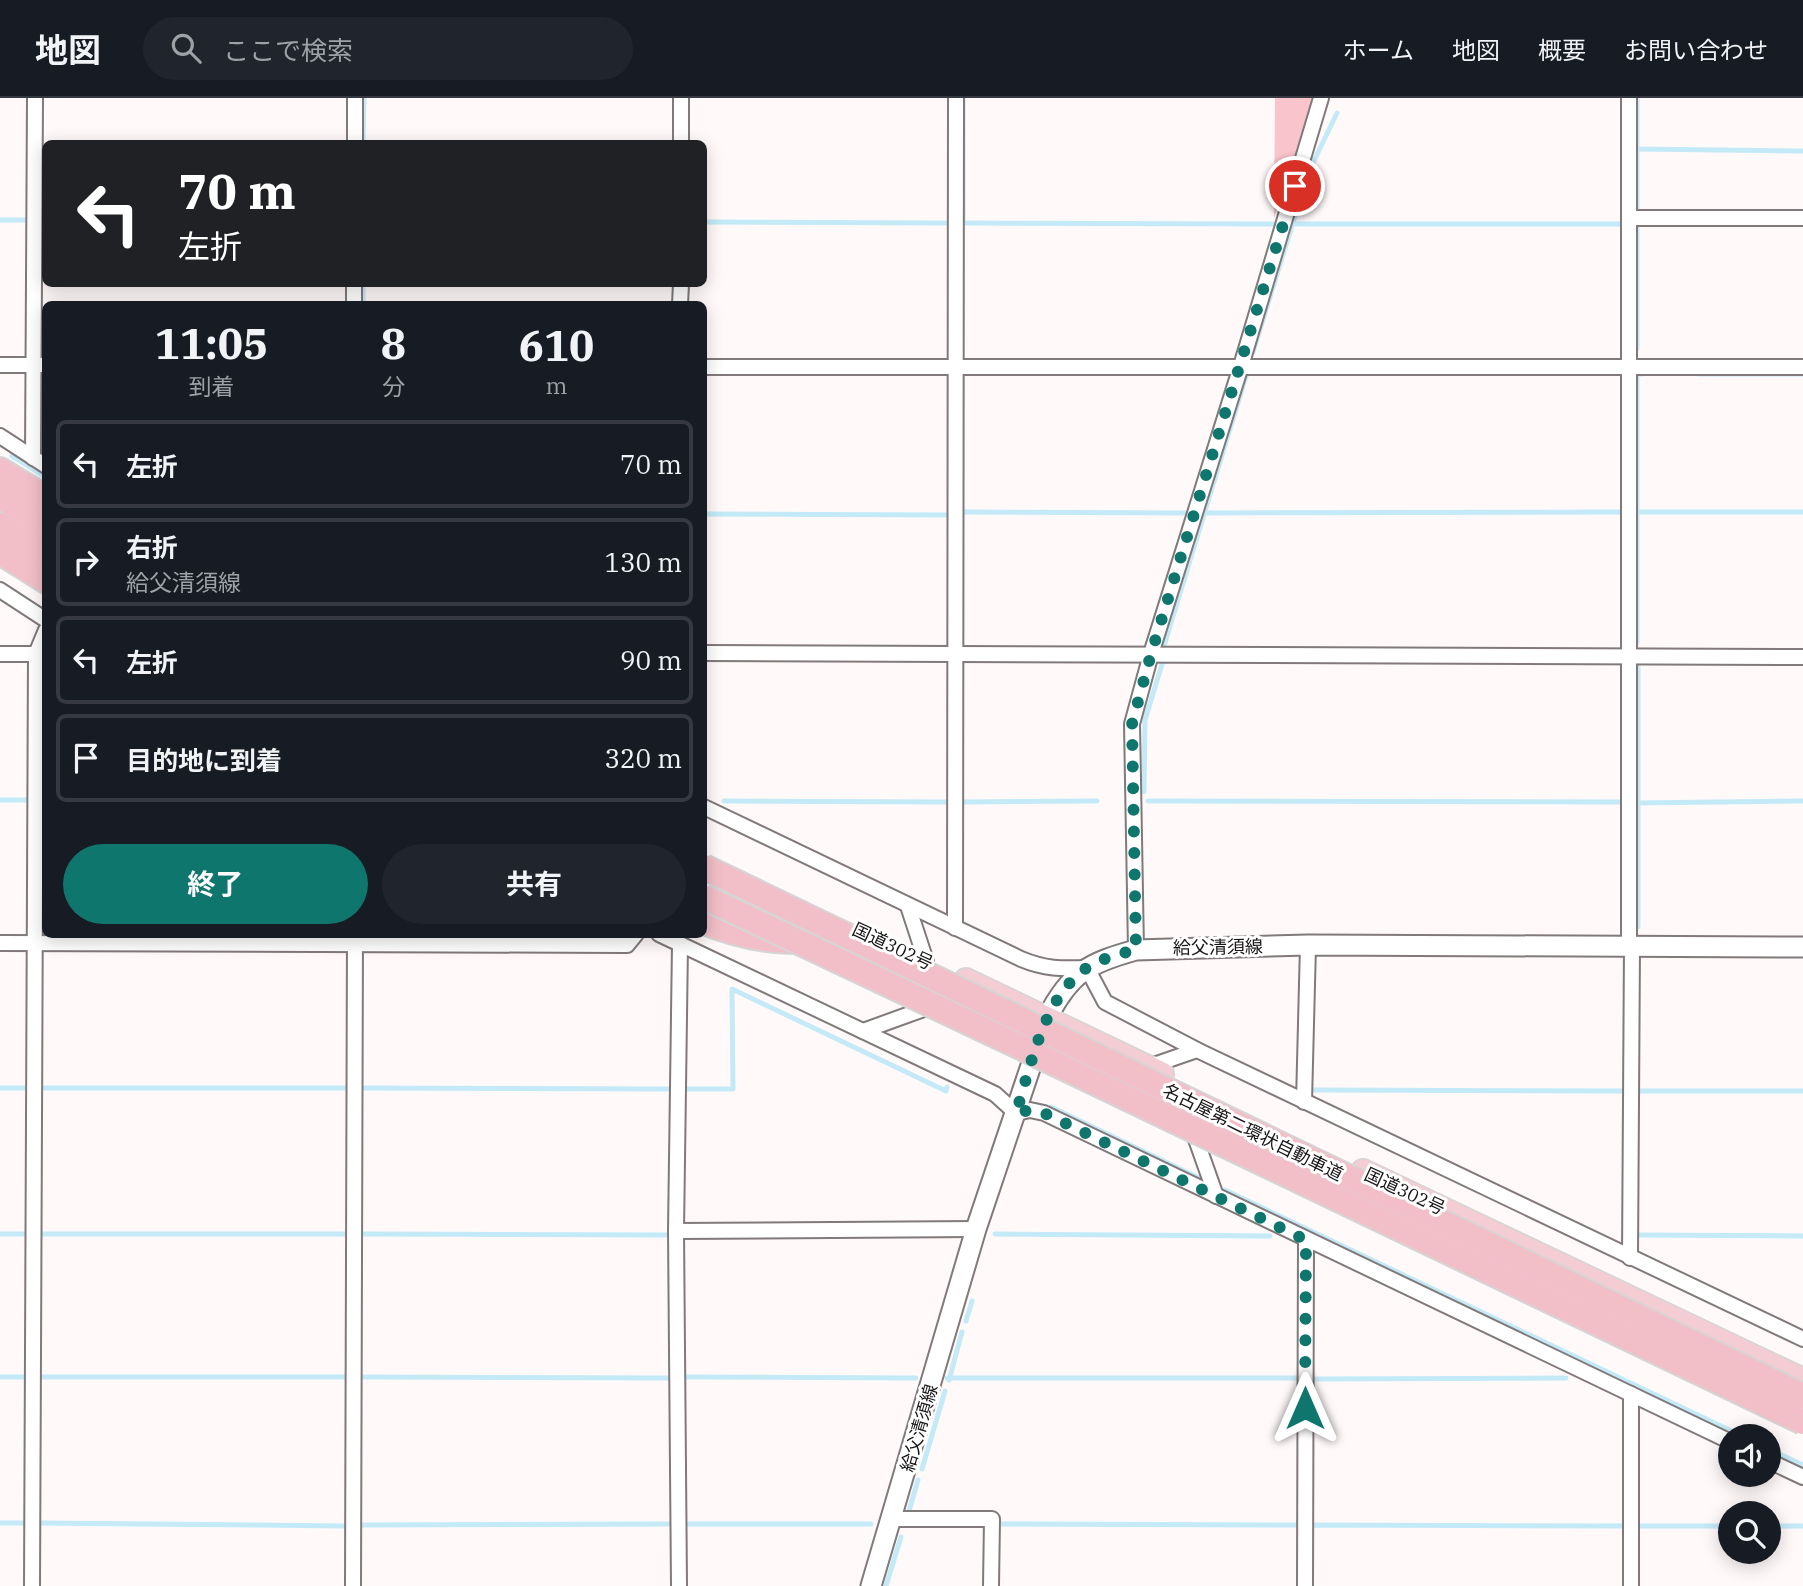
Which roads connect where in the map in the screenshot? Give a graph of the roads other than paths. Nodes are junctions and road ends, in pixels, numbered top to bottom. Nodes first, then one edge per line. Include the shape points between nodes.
1 (35, 98) edge
2 (355, 98) edge
3 (681, 98) edge
4 (956, 98) edge
5 (1321, 98) edge
6 (1332, 98) edge
7 (1629, 98) edge
8 (1310, 135) junction
9 (355, 140) edge
10 (681, 140) edge
11 (1629, 218) junction
12 (1803, 218) edge
13 (0, 365) edge
14 (40, 365) edge
15 (1241, 366) junction
16 (707, 367) edge
17 (955, 367) junction
18 (1629, 367) junction
19 (1803, 367) edge
20 (0, 436) edge
21 (39, 462) edge
22 (0, 470) edge
23 (0, 481) edge
24 (0, 496) edge
25 (42, 496) edge
26 (42, 508) edge
27 (42, 523) edge
28 (0, 525) edge
29 (42, 551) edge
30 (0, 552) edge
31 (42, 578) edge
32 (0, 590) edge
33 (42, 617) edge
34 (42, 640) edge
35 (707, 653) edge
36 (0, 654) edge
37 (36, 654) junction
38 (955, 654) junction
39 (1151, 654) junction
40 (1629, 656) junction
41 (1803, 657) edge
42 (707, 808) edge
43 (707, 856) edge
44 (707, 868) edge
45 (707, 898) edge
46 (908, 906) junction
47 (707, 923) edge
48 (955, 928) junction
49 (871, 936) junction
50 (633, 938) edge
51 (667, 938) edge
52 (355, 939) edge
53 (0, 943) edge
54 (34, 943) junction
55 (680, 944) junction
56 (1308, 945) junction
57 (1631, 946) junction
58 (1803, 947) edge
59 (1136, 950) junction
60 (926, 961) junction
61 (1087, 968) junction
62 (982, 988) junction
63 (1047, 1018) junction
64 (863, 1031) junction
65 (1197, 1050) junction
66 (1148, 1067) junction
67 (1176, 1081) junction
68 (1304, 1102) junction
69 (1016, 1113) junction
70 (1216, 1196) junction
71 (976, 1229) junction
72 (676, 1231) junction
73 (1306, 1240) junction
74 (1630, 1258) junction
75 (1803, 1339) edge
76 (1803, 1380) edge
77 (1631, 1394) junction
78 (1803, 1396) edge
79 (1803, 1422) edge
80 (1718, 1436) edge
81 (1781, 1467) edge
82 (1803, 1477) edge
83 (892, 1518) junction
84 (32, 1586) edge
85 (353, 1586) edge
86 (679, 1586) edge
87 (872, 1586) edge
88 (991, 1586) edge
89 (1305, 1586) edge
90 (1631, 1586) edge

1 - 14 street
2 - 9 street
3 - 10 street
4 - 17 street
5 - 8 street
6 - 8 street
7 - 11 street
8 - 15 street
11 - 12 street
11 - 18 street
13 - 14 street
14 - 21 street
15 - 17 street
15 - 18 street
15 - 39 street
16 - 17 street
17 - 38 street
18 - 19 street
18 - 40 street
20 - 21 street
22 - 25 highway
23 - 26 highway
24 - 27 highway
28 - 29 highway
30 - 31 highway
32 - 33 street
34 - 37 street
35 - 38 street
36 - 37 street
37 - 54 street
38 - 39 street
38 - 48 street
39 - 40 street
39 - 59 street via 1132,724
40 - 41 street
40 - 57 street
42 - 46 street
43 - 49 highway, 国道302号
44 - 78 highway, 名古屋第二環状自動車道, bridge
45 - 79 highway, 名古屋第二環状自動車道, bridge
46 - 48 street
46 - 60 street
47 - 49 highway via 770,941
48 - 61 street via 1041,967
49 - 60 highway, 国道302号
50 - 52 street via 627,945
51 - 55 street
52 - 54 street
52 - 85 street
53 - 54 street
54 - 84 street
55 - 64 street
55 - 72 street
56 - 57 main road, 給父清須線
56 - 59 main road, 給父清須線
56 - 68 street
57 - 58 main road, 給父清須線
57 - 74 street
59 - 61 main road, 給父清須線
60 - 62 highway, 国道302号
61 - 63 main road, 給父清須線 via 1060,993
61 - 65 street via 1105,1002
62 - 63 highway, 国道302号
62 - 64 street
63 - 66 highway, 国道302号
63 - 69 main road, 給父清須線
64 - 69 street via 995,1094
65 - 66 street
65 - 68 street
66 - 67 highway, 国道302号
67 - 70 street
67 - 76 highway, 国道302号
68 - 74 street
69 - 70 street via 1044,1113
69 - 71 main road, 給父清須線
70 - 73 street
71 - 72 street
71 - 83 main road, 給父清須線
72 - 86 street
73 - 77 street
73 - 89 street
74 - 75 street
77 - 80 street
77 - 90 street
81 - 82 street
83 - 87 main road, 給父清須線
83 - 88 street via 992,1519

